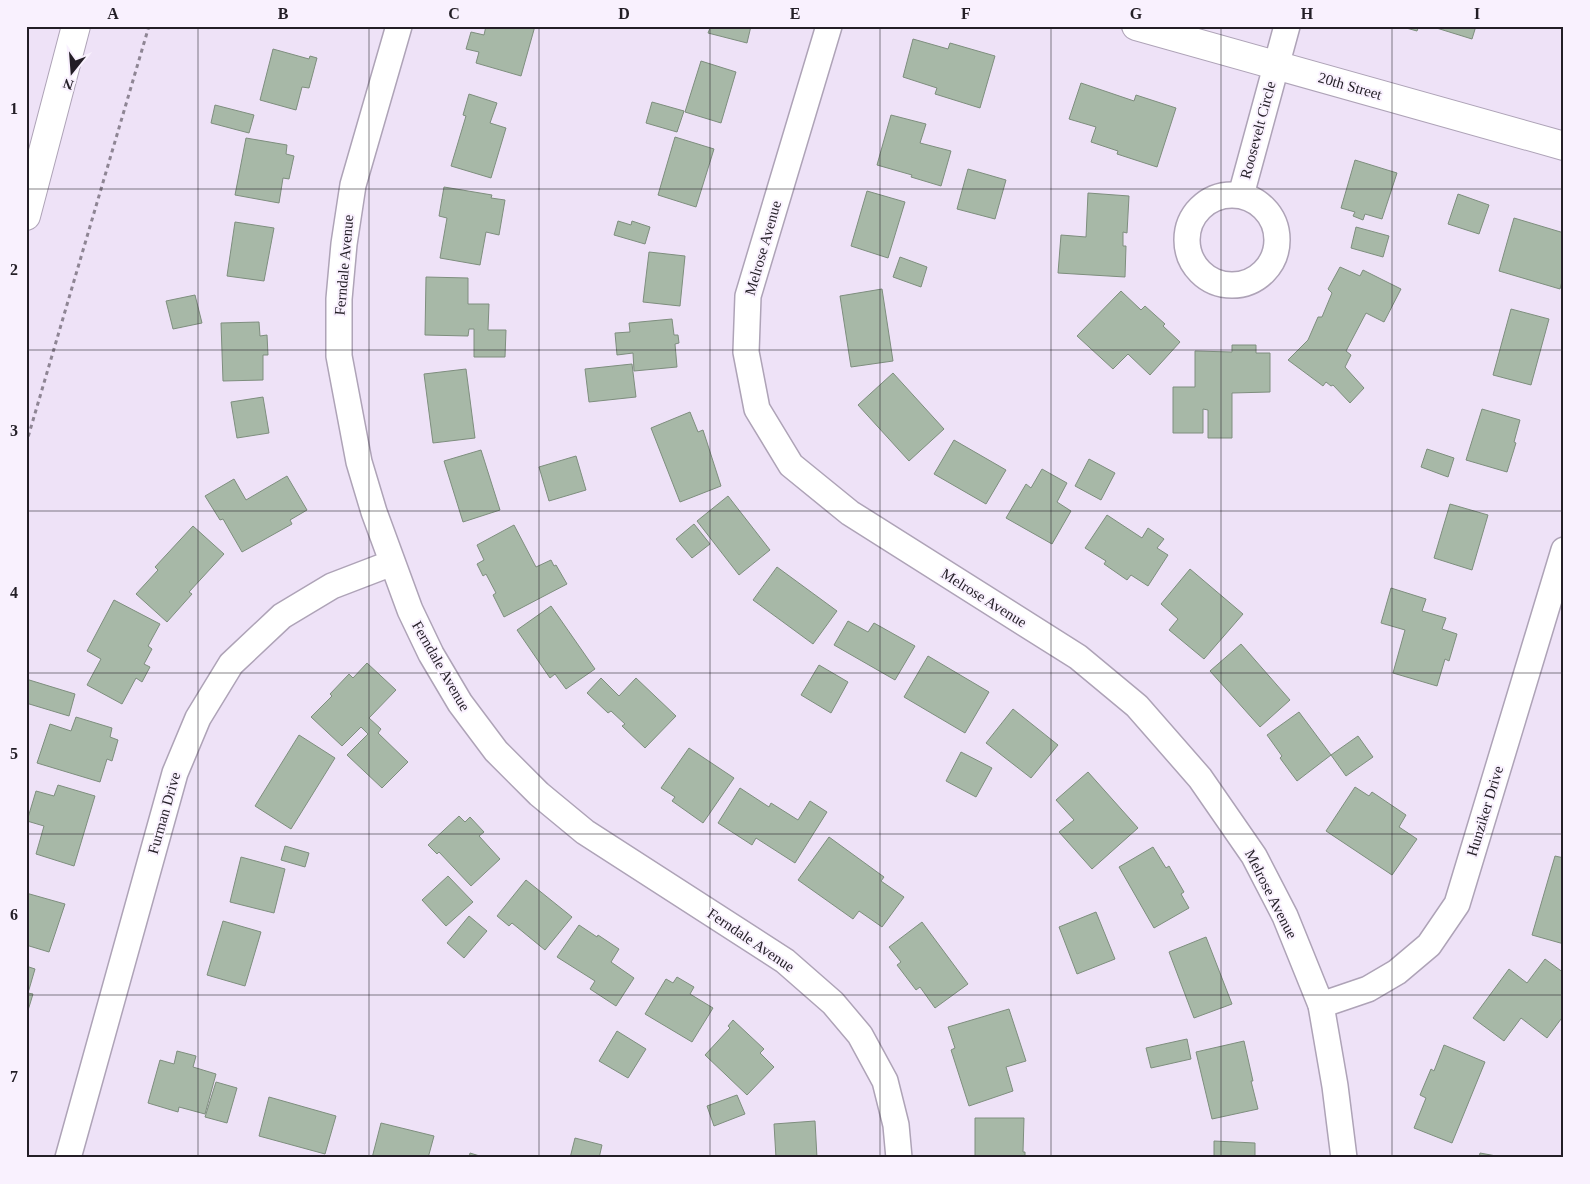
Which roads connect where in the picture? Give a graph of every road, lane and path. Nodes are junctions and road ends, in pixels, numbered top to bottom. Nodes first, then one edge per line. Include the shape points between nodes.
1 (76, 26) edge
2 (150, 26) edge
3 (399, 26) edge
4 (829, 26) edge
5 (1136, 26) edge
6 (1287, 26) edge
7 (1276, 65) junction
8 (64, 71) junction
9 (1564, 146) edge
10 (26, 182) edge
11 (1241, 195) dead end
12 (26, 216) edge
13 (26, 444) edge
14 (1564, 550) edge
15 (392, 563) junction
16 (1321, 1005) junction
17 (68, 1158) edge
18 (899, 1158) edge
19 (1344, 1158) edge

1 - 8 street
2 - 13 path
3 - 15 street, Ferndale Avenue via 353,185 339,299 339,356 359,462
4 - 16 street, Melrose Avenue via 748,296 746,352 756,410 791,465 850,513 1078,657 1137,706 1200,778 1254,856 1285,916
5 - 7 street, 20th Street
6 - 7 street, Roosevelt Circle
7 - 9 street, 20th Street
7 - 11 street, Roosevelt Circle
8 - 10 street
8 - 12 street
14 - 16 street, Hunziker Drive via 1457,904 1429,945 1397,972 1368,989
15 - 17 street, Furman Drive via 332,586 282,616 231,664 198,718 175,773
15 - 18 street, Ferndale Avenue via 431,654 460,703 496,751 538,794 585,832 786,961 833,1003 860,1035 885,1081 896,1125
16 - 19 street, Melrose Avenue

